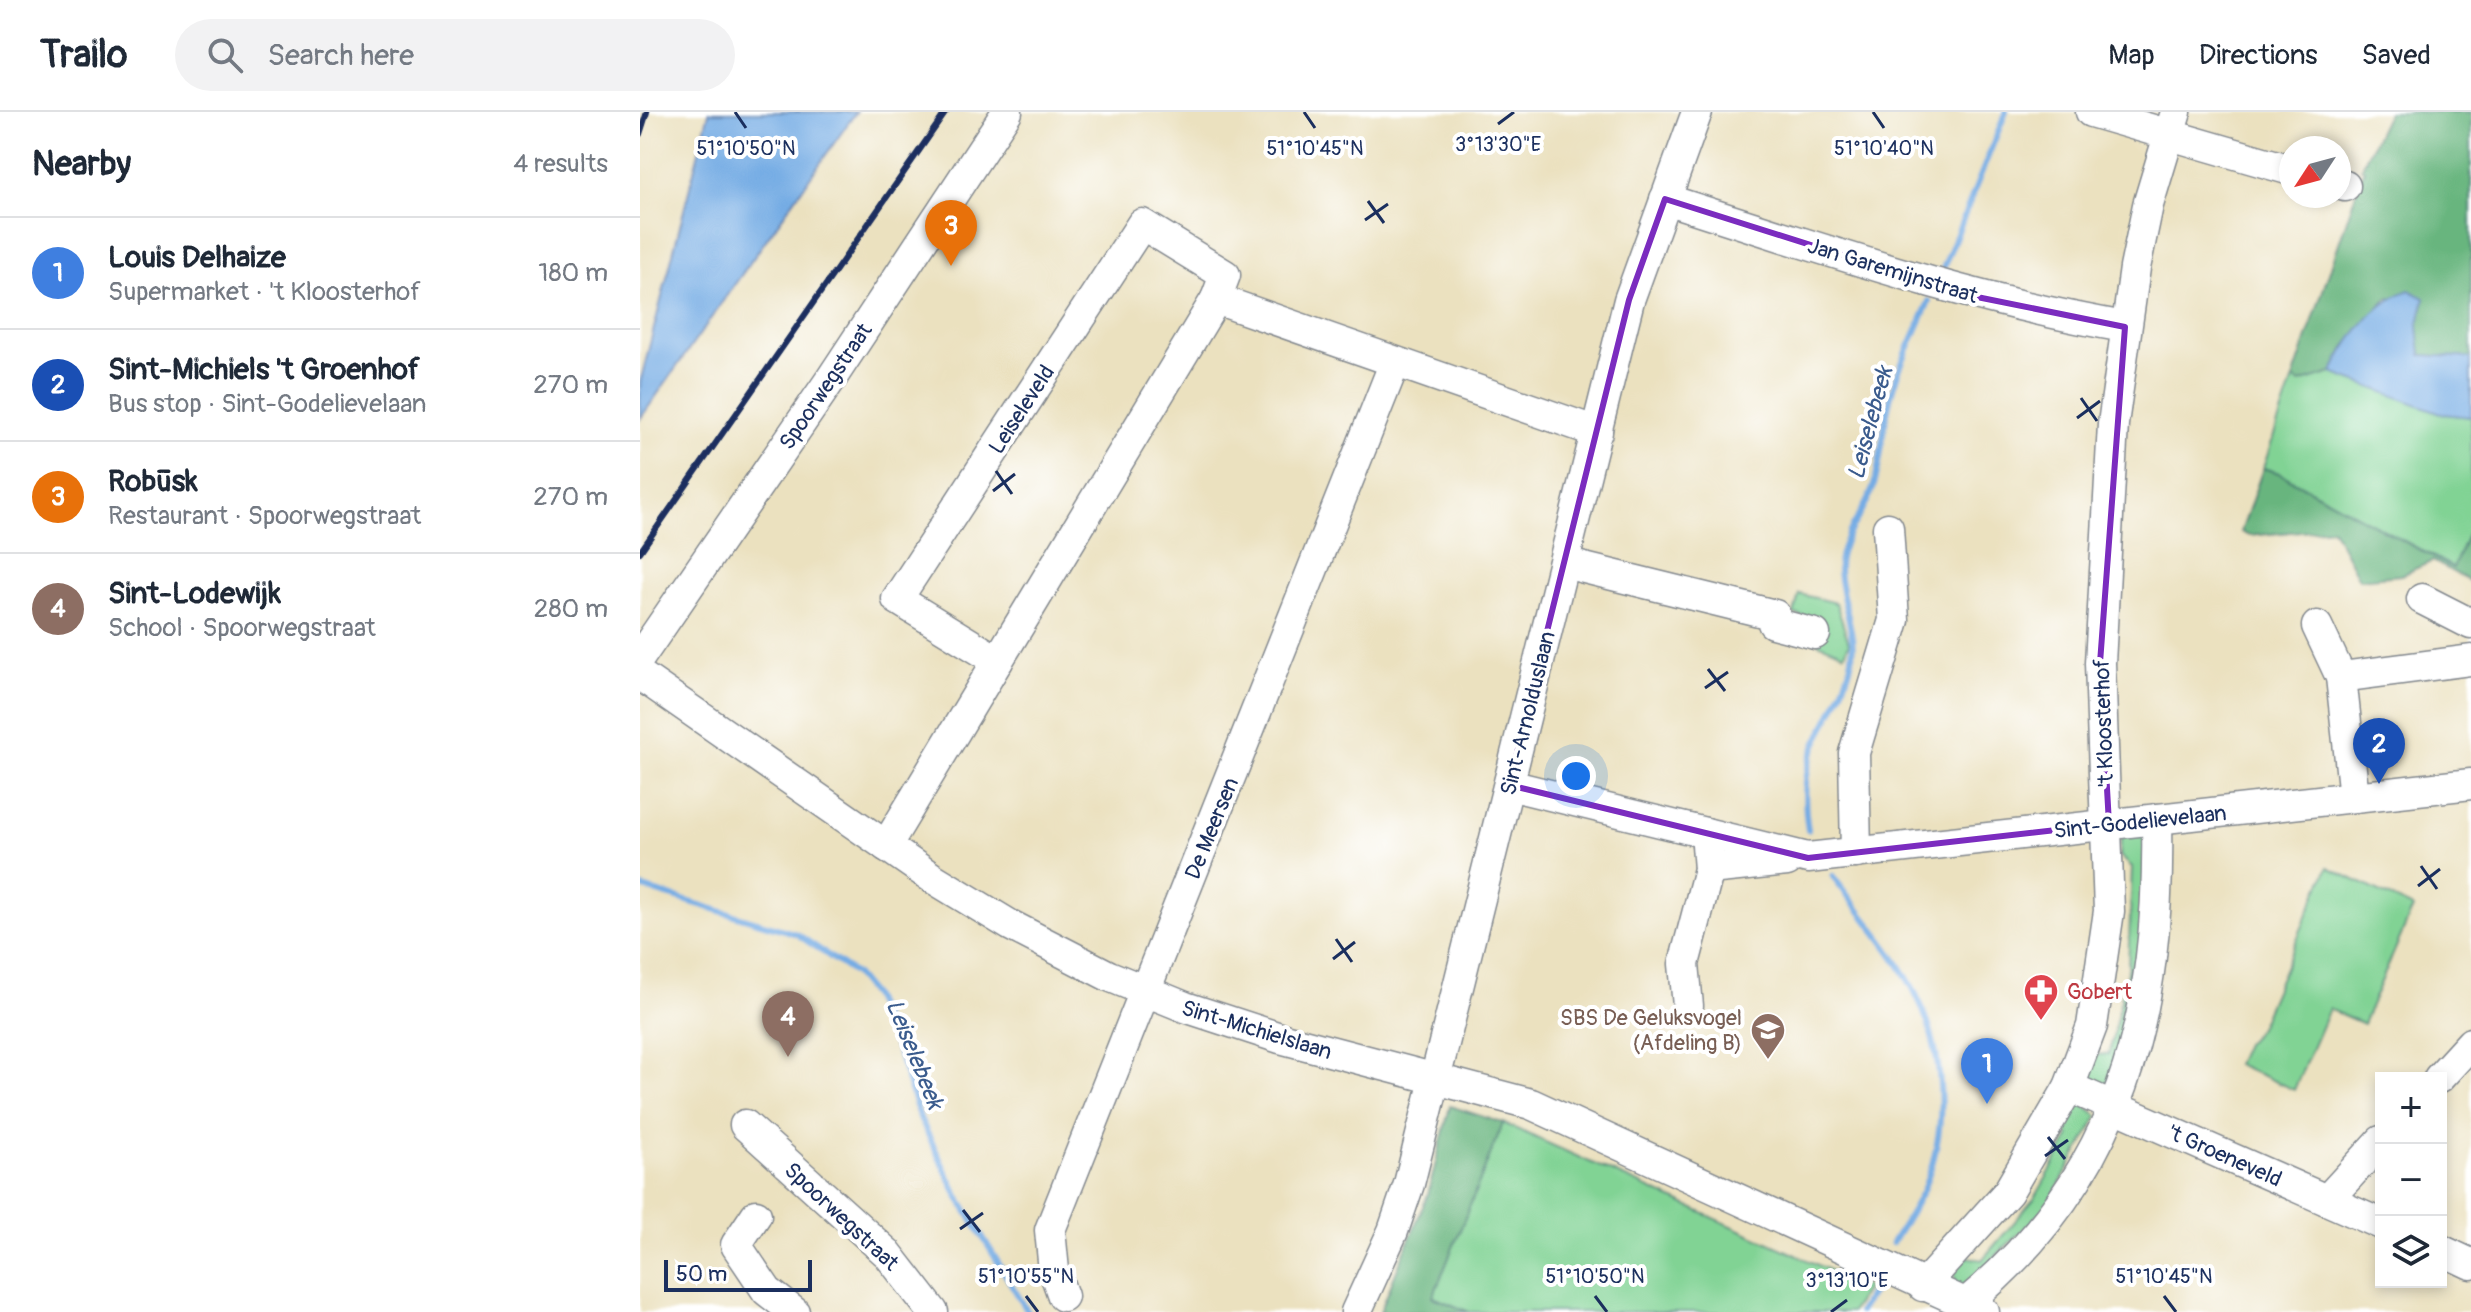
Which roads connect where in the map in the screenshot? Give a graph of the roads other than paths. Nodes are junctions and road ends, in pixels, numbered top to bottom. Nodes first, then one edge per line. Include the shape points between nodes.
1 (1007, 112) edge
2 (1697, 112) edge
3 (2091, 112) edge
4 (2173, 124) edge
5 (2279, 165) edge
6 (1665, 199) junction
7 (1216, 299) junction
8 (2125, 327) junction
9 (1395, 362) junction
10 (1597, 432) junction
11 (1888, 528) dead end
12 (1564, 563) junction
13 (2422, 599) dead end
14 (2471, 624) edge
15 (2317, 626) dead end
16 (1815, 634) dead end
17 (640, 657) edge
18 (2471, 660) edge
19 (998, 661) junction
20 (640, 675) edge
21 (2341, 677) junction
22 (2471, 784) edge
23 (1509, 785) junction
24 (2354, 797) junction
25 (2157, 819) junction
26 (2109, 824) junction
27 (1706, 833) junction
28 (886, 846) junction
29 (1856, 853) junction
30 (1808, 858) junction
31 (1709, 869) junction
32 (1147, 992) junction
33 (1688, 1006) dead end
34 (2471, 1043) edge
35 (2444, 1072) edge
36 (1436, 1079) junction
37 (2069, 1087) junction
38 (2114, 1106) junction
39 (745, 1125) dead end
40 (2378, 1144) edge
41 (2327, 1200) junction
42 (756, 1215) dead end
43 (2375, 1221) edge
44 (2447, 1253) edge
45 (2471, 1264) edge
46 (1923, 1286) junction
47 (1063, 1296) dead end
48 (1971, 1309) edge
49 (794, 1312) edge
50 (933, 1312) edge
51 (1356, 1312) edge

1 - 17 street, Spoorwegstraat
2 - 6 street, Sint-Arnolduslaan
3 - 4 street
4 - 5 street
4 - 8 street, 't Kloosterhof via 2148,205
6 - 8 street, Jan Garemijnstraat via 1972,296
6 - 10 street, Sint-Arnolduslaan via 1629,300
7 - 9 street
7 - 19 street
7 - 19 street, Leiseleveld via 1225,275 1142,224 897,599
8 - 26 street, 't Kloosterhof via 2113,424 2100,663
9 - 10 street
9 - 32 street, De Meersen
10 - 12 street, Sint-Arnolduslaan
11 - 29 street via 1894,620 1854,753
12 - 16 street via 1775,615 1773,623
12 - 23 street, Sint-Arnolduslaan
13 - 14 street
15 - 21 street
18 - 21 street
19 - 28 street
20 - 28 street, Sint-Michielslaan
21 - 24 street
22 - 24 street, Sint-Godelievelaan
23 - 27 street, Sint-Godelievelaan
23 - 36 street, Sint-Arnolduslaan
24 - 25 street, Sint-Godelievelaan
25 - 26 street, Sint-Godelievelaan
25 - 38 street via 2153,959 2142,1024
26 - 29 street, Sint-Godelievelaan
26 - 37 street, 't Kloosterhof via 2103,969 2092,1026
27 - 30 street, Sint-Godelievelaan
27 - 31 street
28 - 32 street, Sint-Michielslaan via 1010,925
29 - 30 street, Sint-Godelievelaan
30 - 31 street, Sint-Godelievelaan
31 - 33 street via 1684,964
32 - 36 street, Sint-Michielslaan via 1280,1038
32 - 47 street, De Meersen via 1050,1230
34 - 35 street
36 - 46 street, Sint-Michielslaan via 1531,1104
36 - 51 street, Sint-Arnolduslaan via 1401,1211
37 - 38 street, 't Groeneveld
37 - 46 street, 't Kloosterhof via 2008,1192
38 - 41 street, 't Groeneveld
38 - 48 street via 2052,1214
39 - 50 street, Spoorwegstraat via 888,1254
40 - 41 street
41 - 43 street, 't Groeneveld
42 - 49 street via 736,1245 767,1291
44 - 45 street
46 - 48 street, Sint-Michielslaan

